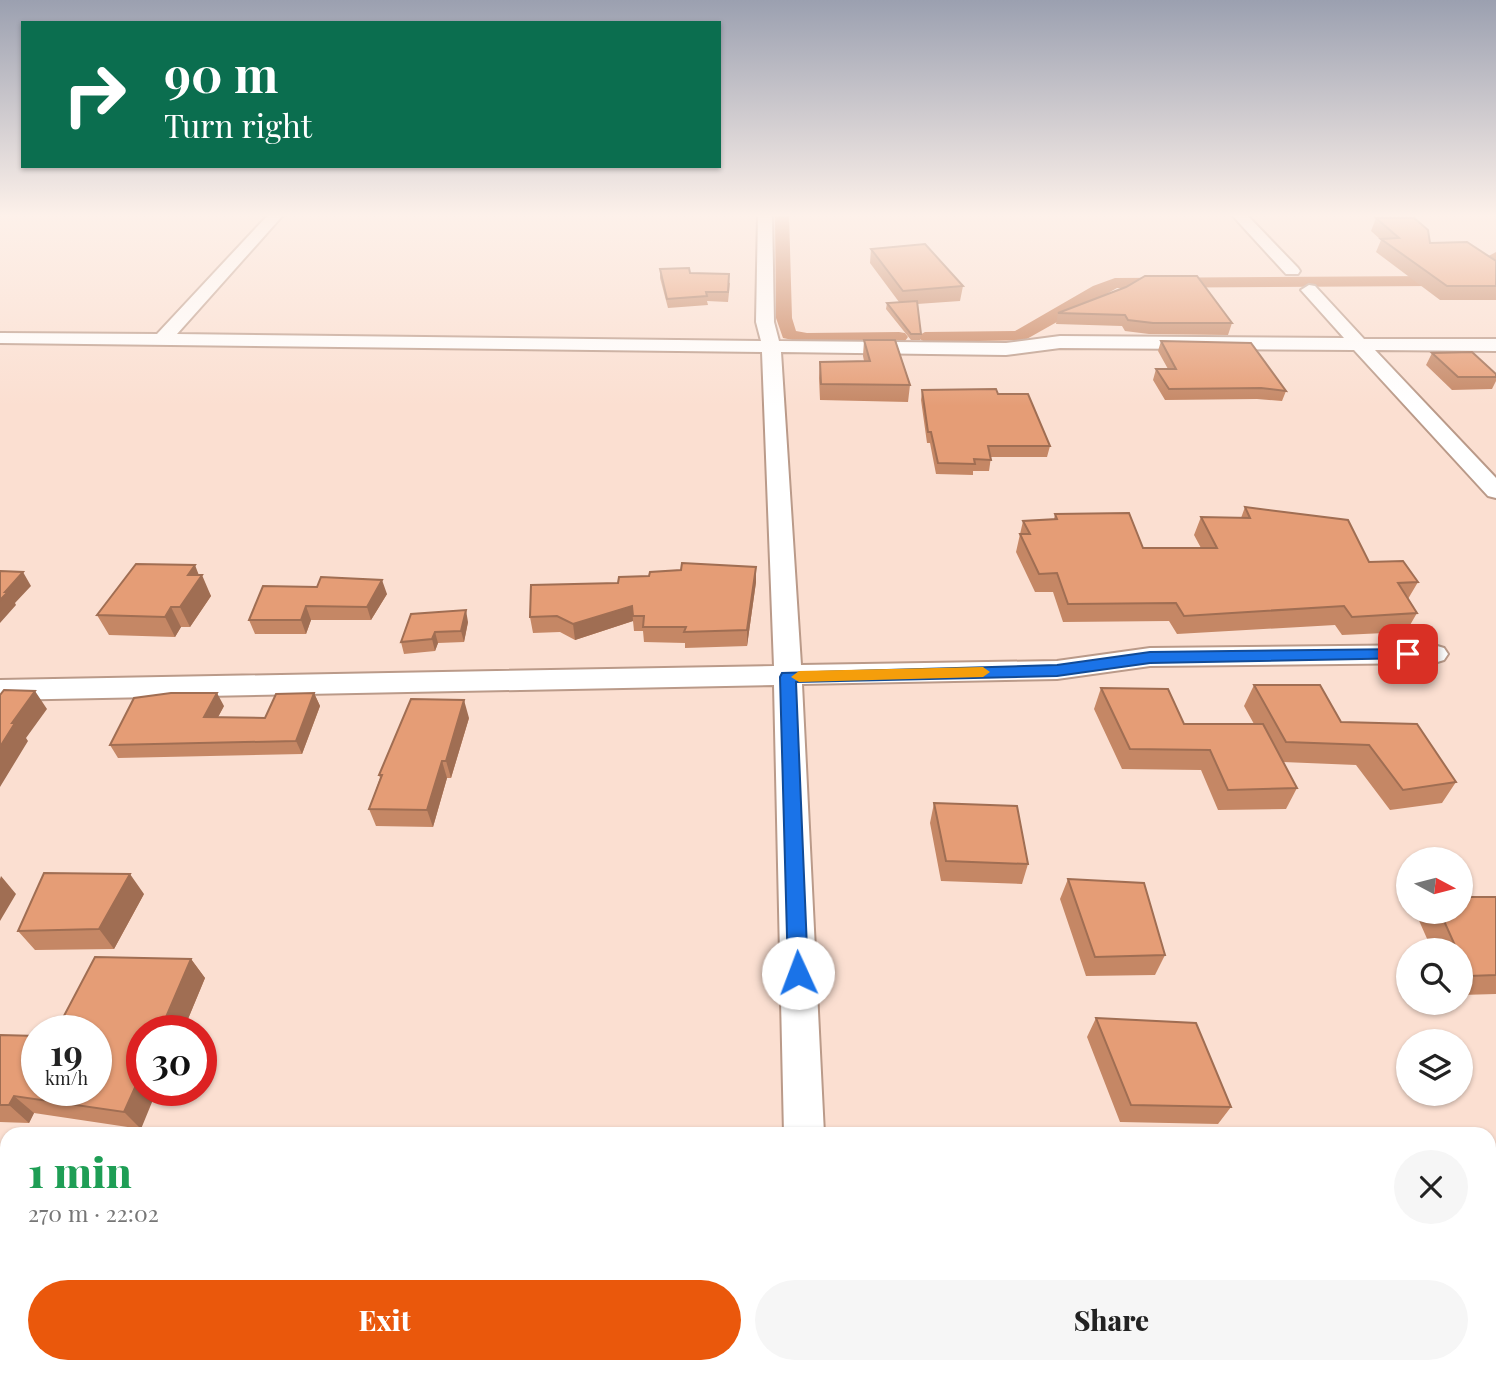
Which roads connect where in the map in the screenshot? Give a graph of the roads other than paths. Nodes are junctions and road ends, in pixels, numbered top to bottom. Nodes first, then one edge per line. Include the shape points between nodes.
1 (219, 278) edge
2 (765, 278) edge
3 (1309, 290) dead end
4 (0, 338) edge
5 (163, 339) junction
6 (771, 344) junction
7 (1361, 344) junction
8 (1496, 345) edge
9 (1496, 491) edge
10 (1433, 654) dead end
11 (788, 677) junction
12 (0, 690) edge
13 (804, 1127) edge

1 - 5 street
2 - 6 street via 765,322
3 - 7 street
4 - 5 street
5 - 6 street
6 - 7 street via 912,339 1006,349 1060,342
6 - 11 street
7 - 8 street
7 - 9 street
10 - 11 street via 1150,657 1057,670
11 - 12 street
11 - 13 street

